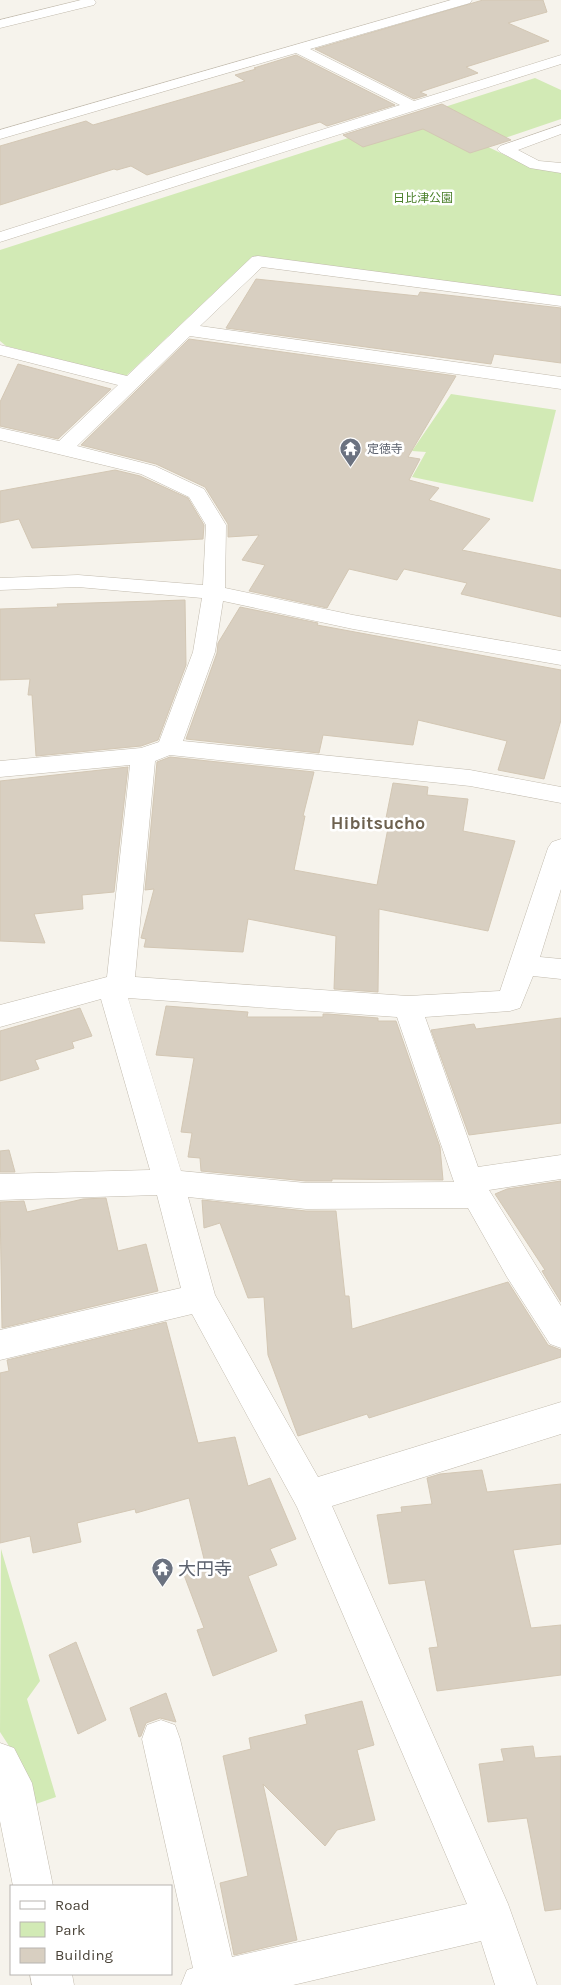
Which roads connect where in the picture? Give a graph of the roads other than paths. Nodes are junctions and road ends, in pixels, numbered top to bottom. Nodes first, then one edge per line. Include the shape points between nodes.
1 (432, 0) edge
2 (465, 0) edge
3 (89, 2) dead end
4 (0, 24) edge
5 (296, 48) junction
6 (561, 59) edge
7 (534, 68) junction
8 (556, 78) dead end
9 (413, 106) junction
10 (0, 124) edge
11 (561, 129) edge
12 (0, 135) edge
13 (561, 168) edge
14 (0, 237) edge
15 (561, 301) edge
16 (187, 330) junction
17 (0, 350) edge
18 (561, 383) edge
19 (131, 384) junction
20 (0, 434) edge
21 (63, 448) junction
22 (0, 584) edge
23 (214, 592) junction
24 (561, 658) edge
25 (169, 747) junction
26 (143, 756) junction
27 (0, 769) edge
28 (561, 795) edge
29 (561, 848) edge
30 (524, 965) junction
31 (561, 969) edge
32 (115, 986) junction
33 (408, 1007) junction
34 (0, 1016) edge
35 (561, 1167) edge
36 (169, 1182) junction
37 (0, 1187) edge
38 (472, 1188) junction
39 (200, 1298) junction
40 (561, 1334) edge
41 (0, 1345) edge
42 (561, 1418) edge
43 (310, 1496) junction
44 (160, 1740) dead end
45 (0, 1762) edge
46 (33, 1885) edge
47 (494, 1918) junction
48 (210, 1983) edge
49 (516, 1985) edge

1 - 10 street
2 - 5 street
3 - 4 street
5 - 9 street
5 - 12 street
6 - 7 street
7 - 8 street
7 - 9 street
9 - 14 street
11 - 13 street via 505,149 535,165
15 - 16 street via 258,262
16 - 18 street
16 - 19 street
17 - 19 street
19 - 21 street
20 - 21 street
21 - 23 street via 148,470 197,493 216,525
22 - 23 street via 78,581
23 - 24 street via 353,622
23 - 25 street via 204,652
25 - 26 street
25 - 28 street via 470,778
26 - 27 street
26 - 32 street
29 - 30 street
30 - 31 street
30 - 33 street via 510,1001
32 - 33 street
32 - 34 street
32 - 36 street
33 - 38 street
35 - 38 street
36 - 37 street
36 - 38 street via 306,1196
36 - 39 street
38 - 40 street
39 - 41 street
39 - 43 street
42 - 43 street
43 - 47 street
44 - 48 street
45 - 46 street via 12,1783
47 - 48 street
47 - 49 street

